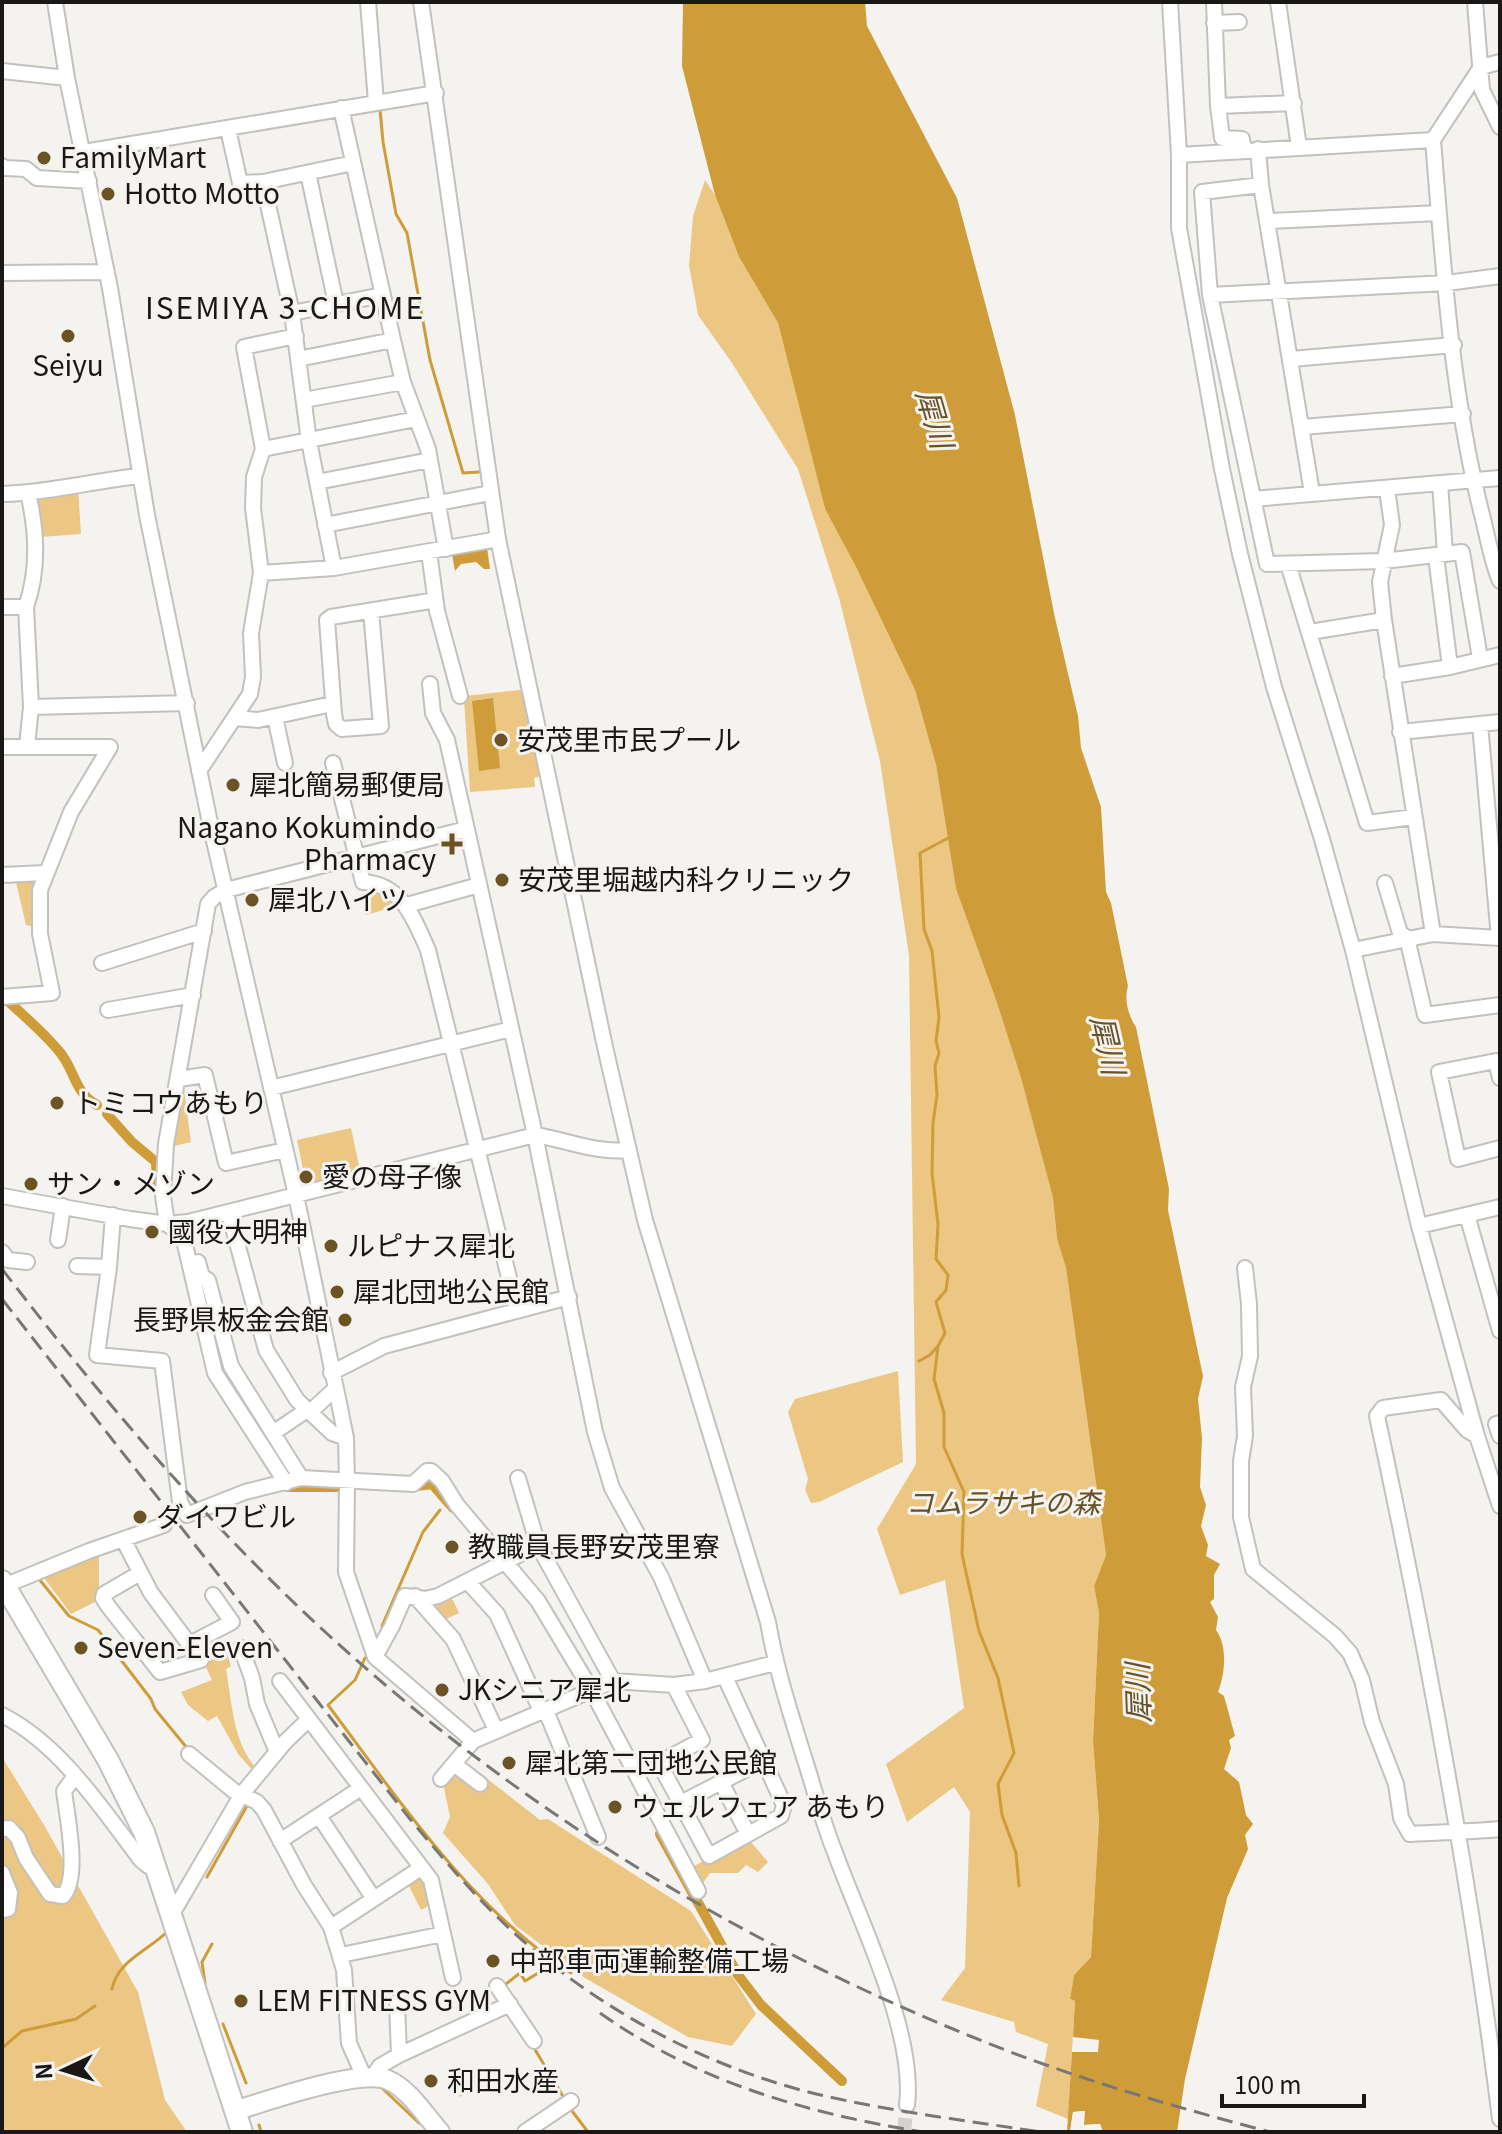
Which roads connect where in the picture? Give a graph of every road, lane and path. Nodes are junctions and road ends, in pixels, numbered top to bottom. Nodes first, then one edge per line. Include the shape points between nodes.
1 (55, 2) edge
2 (368, 2) edge
3 (421, 2) edge
4 (1170, 2) edge
5 (1214, 2) edge
6 (1278, 2) edge
7 (1475, 2) edge
8 (1239, 22) dead end
9 (1214, 23) junction
10 (1500, 62) edge
11 (1481, 67) junction
12 (2, 71) edge
13 (67, 78) junction
14 (436, 93) junction
15 (376, 102) junction
16 (1294, 103) junction
17 (1218, 106) junction
18 (341, 108) junction
19 (1500, 127) edge
20 (228, 129) junction
21 (1433, 140) junction
22 (1299, 147) junction
23 (1251, 150) junction
24 (84, 152) junction
25 (1179, 155) junction
26 (353, 163) junction
27 (2, 166) edge
28 (308, 173) junction
29 (89, 181) junction
30 (263, 182) junction
31 (1261, 185) junction
32 (1439, 213) junction
33 (1269, 221) junction
34 (106, 272) junction
35 (2, 273) edge
36 (1500, 276) edge
37 (1447, 283) junction
38 (1279, 291) junction
39 (382, 295) junction
40 (1210, 295) junction
41 (336, 304) junction
42 (292, 313) junction
43 (296, 336) junction
44 (393, 340) junction
45 (1454, 345) junction
46 (298, 359) junction
47 (1291, 359) junction
48 (403, 382) junction
49 (304, 400) junction
50 (1463, 414) junction
51 (416, 419) junction
52 (1302, 427) junction
53 (309, 441) junction
54 (263, 449) junction
55 (430, 460) junction
56 (139, 476) junction
57 (1500, 478) edge
58 (1474, 481) junction
59 (317, 482) junction
60 (1440, 483) junction
61 (1387, 489) junction
62 (28, 493) junction
63 (490, 493) junction
64 (1312, 493) junction
65 (2, 494) edge
66 (1253, 499) junction
67 (439, 504) junction
68 (325, 525) junction
69 (498, 539) junction
70 (446, 549) junction
71 (429, 552) junction
72 (1440, 554) junction
73 (1383, 561) junction
74 (1288, 564) junction
75 (334, 568) junction
76 (261, 573) junction
77 (1500, 581) edge
78 (435, 600) junction
79 (2, 607) edge
80 (26, 607) junction
81 (371, 611) junction
82 (1384, 620) junction
83 (1310, 632) junction
84 (1500, 655) edge
85 (1480, 658) junction
86 (1450, 667) junction
87 (1392, 676) junction
88 (430, 684) dead end
89 (460, 696) dead end
90 (187, 703) junction
91 (332, 704) junction
92 (31, 707) junction
93 (275, 717) junction
94 (234, 718) junction
95 (1500, 722) edge
96 (1480, 724) junction
97 (1400, 732) junction
98 (463, 738) dead end
99 (447, 740) junction
100 (27, 746) junction
101 (2, 747) edge
102 (285, 763) dead end
103 (333, 763) dead end
104 (199, 771) junction
105 (1414, 817) junction
106 (466, 829) junction
107 (357, 856) junction
108 (46, 873) junction
109 (1497, 873) edge
110 (2, 875) edge
111 (1385, 883) dead end
112 (479, 885) junction
113 (226, 890) junction
114 (407, 905) junction
115 (204, 931) junction
116 (1433, 934) junction
117 (1407, 938) junction
118 (1500, 938) edge
119 (1353, 950) junction
120 (102, 963) dead end
121 (193, 995) junction
122 (2, 997) edge
123 (1500, 1005) edge
124 (108, 1010) dead end
125 (511, 1029) junction
126 (451, 1045) junction
127 (1498, 1061) edge
128 (1500, 1078) edge
129 (179, 1079) junction
130 (271, 1088) junction
131 (535, 1135) junction
132 (1500, 1148) edge
133 (285, 1150) junction
134 (476, 1150) junction
135 (628, 1150) junction
136 (296, 1195) junction
137 (2, 1196) edge
138 (63, 1206) junction
139 (1500, 1207) edge
140 (229, 1213) junction
141 (113, 1215) junction
142 (1467, 1215) junction
143 (188, 1222) junction
144 (167, 1224) junction
145 (1419, 1226) junction
146 (58, 1240) dead end
147 (2, 1252) edge
148 (27, 1262) dead end
149 (77, 1266) dead end
150 (109, 1267) junction
151 (1245, 1268) dead end
152 (569, 1297) junction
153 (1496, 1303) edge
154 (517, 1310) junction
155 (1500, 1331) edge
156 (331, 1373) junction
157 (335, 1389) junction
158 (308, 1411) junction
159 (1500, 1423) edge
160 (273, 1433) junction
161 (1477, 1436) junction
162 (1500, 1436) edge
163 (346, 1438) junction
164 (301, 1478) junction
165 (518, 1478) dead end
166 (347, 1482) junction
167 (286, 1483) junction
168 (1500, 1506) edge
169 (164, 1525) dead end
170 (124, 1541) junction
171 (538, 1545) junction
172 (506, 1562) junction
173 (140, 1573) junction
174 (468, 1582) junction
175 (3, 1586) edge
176 (213, 1595) dead end
177 (415, 1596) junction
178 (190, 1644) junction
179 (241, 1648) dead end
180 (375, 1657) junction
181 (775, 1663) junction
182 (725, 1677) junction
183 (280, 1681) dead end
184 (613, 1681) junction
185 (705, 1681) junction
186 (674, 1685) junction
187 (592, 1691) junction
188 (544, 1712) junction
189 (2, 1715) edge
190 (308, 1720) junction
191 (496, 1730) junction
192 (473, 1741) junction
193 (277, 1752) junction
194 (189, 1754) dead end
195 (762, 1761) junction
196 (454, 1764) junction
197 (75, 1776) junction
198 (441, 1779) dead end
199 (721, 1782) junction
200 (480, 1784) dead end
201 (361, 1788) junction
202 (246, 1796) junction
203 (679, 1804) junction
204 (319, 1816) junction
205 (2, 1829) edge
206 (1500, 1829) edge
207 (748, 1834) junction
208 (1459, 1834) junction
209 (598, 1837) dead end
210 (280, 1841) junction
211 (156, 1864) junction
212 (421, 1868) junction
213 (2, 1873) edge
214 (698, 1891) dead end
215 (374, 1899) junction
216 (2, 1910) edge
217 (172, 1914) junction
218 (331, 1927) junction
219 (443, 1934) junction
220 (341, 1955) junction
221 (453, 1978) dead end
222 (497, 1986) dead end
223 (397, 2003) dead end
224 (510, 2004) junction
225 (534, 2041) dead end
226 (399, 2055) junction
227 (369, 2076) junction
228 (571, 2101) dead end
229 (907, 2105) tunnel mouth
230 (237, 2110) junction
231 (1500, 2119) edge
232 (431, 2129) edge
233 (242, 2132) edge
234 (525, 2132) edge

1 - 13 street
2 - 15 street
3 - 14 street
4 - 25 street
5 - 9 street
6 - 16 street
7 - 11 street
8 - 9 street
9 - 17 street
10 - 11 street
11 - 19 street via 1482,90
11 - 21 street
12 - 13 street
13 - 24 street
14 - 15 street
14 - 63 street
15 - 18 street
16 - 17 street
16 - 22 street
17 - 23 street via 1222,138 1242,139
18 - 20 street
18 - 26 street
20 - 24 street
20 - 30 street via 240,183
21 - 22 street
21 - 32 street
22 - 23 street
23 - 25 street
23 - 31 street
24 - 29 street
25 - 119 street via 1179,228 1240,554 1270,674
26 - 28 street
26 - 39 street
27 - 29 street via 26,169 37,178
28 - 30 street
28 - 41 street
29 - 34 street
30 - 42 street
31 - 33 street
31 - 40 street via 1202,192
32 - 33 street
32 - 37 street
33 - 38 street
34 - 35 street
34 - 56 street
36 - 37 street
37 - 38 street
37 - 45 street
38 - 40 street
38 - 47 street
39 - 41 street
39 - 44 street
40 - 66 street
41 - 42 street
42 - 43 street
43 - 46 street
43 - 54 street via 244,347
44 - 46 street
44 - 48 street
45 - 47 street
45 - 50 street
46 - 49 street
47 - 52 street
48 - 49 street
48 - 51 street
49 - 53 street
50 - 52 street
50 - 58 street
51 - 53 street
51 - 55 street
52 - 64 street
53 - 54 street
53 - 59 street
54 - 76 street via 253,492
55 - 59 street
55 - 67 street
56 - 62 street
56 - 90 street
57 - 58 street
58 - 60 street
58 - 77 street
59 - 68 street
60 - 61 street
60 - 72 street
61 - 64 street
61 - 73 street via 1392,525
62 - 65 street
62 - 80 street via 37,539
63 - 67 street
63 - 69 street
64 - 66 street
66 - 74 street via 1267,564
67 - 68 street
67 - 70 street
68 - 75 street
69 - 70 street
69 - 135 street
70 - 71 street
71 - 75 street
71 - 78 street
72 - 73 street
72 - 85 street via 1462,552
72 - 86 street
73 - 74 street
73 - 82 street
74 - 83 street
75 - 76 street
76 - 94 street via 251,633 250,694
78 - 81 street
78 - 89 street
79 - 80 street
80 - 92 street
81 - 91 street via 327,620
81 - 91 street via 381,726 342,729
82 - 83 street
82 - 87 street
83 - 105 street via 1367,823
84 - 85 street
85 - 86 street
86 - 87 street
87 - 97 street
88 - 99 street via 433,713
90 - 92 street
90 - 104 street
91 - 93 street
92 - 100 street
93 - 94 street
93 - 102 street
94 - 104 street
95 - 96 street
96 - 97 street
96 - 109 street
97 - 105 street
98 - 99 street
99 - 106 street
100 - 101 street
100 - 108 street via 110,747 71,812
103 - 107 street
104 - 113 street
105 - 116 street
106 - 107 street
106 - 112 street
107 - 113 street
107 - 114 street via 363,882 388,888
108 - 110 street
108 - 122 street via 40,890 40,934 52,993
109 - 118 street
111 - 117 street via 1400,933
112 - 114 street
112 - 125 street
113 - 115 street via 208,904
113 - 130 street
114 - 126 street via 428,950
115 - 120 street
115 - 121 street
116 - 117 street
116 - 118 street
117 - 119 street
117 - 123 street via 1425,1015
119 - 145 street
121 - 124 street
121 - 129 street
125 - 126 street
125 - 131 street
126 - 130 street
126 - 134 street
127 - 128 street
127 - 132 street via 1439,1072 1458,1159
129 - 133 street via 205,1075 226,1163
129 - 144 street via 166,1144
130 - 133 street
131 - 134 street
131 - 135 street via 587,1149
131 - 152 street
133 - 136 street
134 - 136 street
134 - 154 street
135 - 181 street via 768,1622
136 - 140 street
136 - 156 street
137 - 138 street
138 - 141 street
138 - 146 street
139 - 142 street
140 - 143 street
140 - 158 street via 266,1350
141 - 144 street
141 - 150 street
142 - 145 street
142 - 153 street
143 - 144 street
143 - 160 street via 231,1366
144 - 167 street via 183,1236 215,1373
145 - 161 street
147 - 148 street via 8,1260
149 - 150 street
150 - 167 street via 97,1355 162,1361 180,1502 187,1515 245,1492
151 - 208 street via 1250,1356 1243,1387 1241,1517 1253,1569 1350,1653 1410,1834
152 - 154 street
152 - 185 street via 595,1432 612,1488 661,1577
153 - 155 street
154 - 156 street via 384,1346
156 - 157 street
157 - 158 street
157 - 163 street
158 - 160 street
158 - 163 street via 332,1433
159 - 162 street
160 - 164 street
161 - 168 street
161 - 208 street via 1441,1400 1383,1408 1377,1416
163 - 166 street
164 - 166 street
164 - 167 street
165 - 171 street
166 - 172 street via 413,1484 431,1471
166 - 180 street via 346,1572
169 - 170 street
170 - 173 street
170 - 175 street
171 - 172 street
171 - 184 street
172 - 174 street
172 - 187 street via 538,1601
173 - 178 street
173 - 178 street via 104,1594 108,1606 160,1672 201,1660
174 - 177 street via 438,1596
174 - 188 street via 497,1614
175 - 211 highway via 108,1760
176 - 178 street via 232,1622
177 - 180 street via 405,1596
177 - 191 street via 453,1639
179 - 193 street
180 - 192 street
181 - 182 street
181 - 229 street via 832,1847 894,2012 908,2077
182 - 185 street
182 - 195 street
183 - 190 street
184 - 186 street
184 - 187 street
185 - 186 street
186 - 203 street via 702,1740 659,1763
187 - 188 street
187 - 214 street
188 - 191 street
188 - 209 street
189 - 197 street
190 - 193 street
190 - 201 street
191 - 192 street
192 - 196 street
193 - 202 street
194 - 202 street
195 - 199 street
195 - 207 street via 784,1805 781,1816
196 - 198 street
196 - 200 street
197 - 205 street via 64,1791 71,1875 63,1896 50,1894 18,1838 9,1828
197 - 211 street via 141,1860
199 - 203 street
199 - 207 street
201 - 204 street
201 - 212 street
202 - 210 street via 264,1810
202 - 217 street
203 - 207 street via 709,1856
204 - 210 street
204 - 215 street
206 - 208 street
208 - 231 street
210 - 218 street
211 - 217 highway
212 - 215 street
212 - 219 street via 431,1880
213 - 216 street via 10,1893 8,1909
215 - 218 street
217 - 230 highway
218 - 220 street
219 - 220 street
219 - 221 street
220 - 227 street via 349,2043
222 - 224 street
223 - 226 street
224 - 225 street
224 - 226 street
226 - 227 street
227 - 230 main road
227 - 232 main road via 401,2088
228 - 234 street
230 - 233 highway

